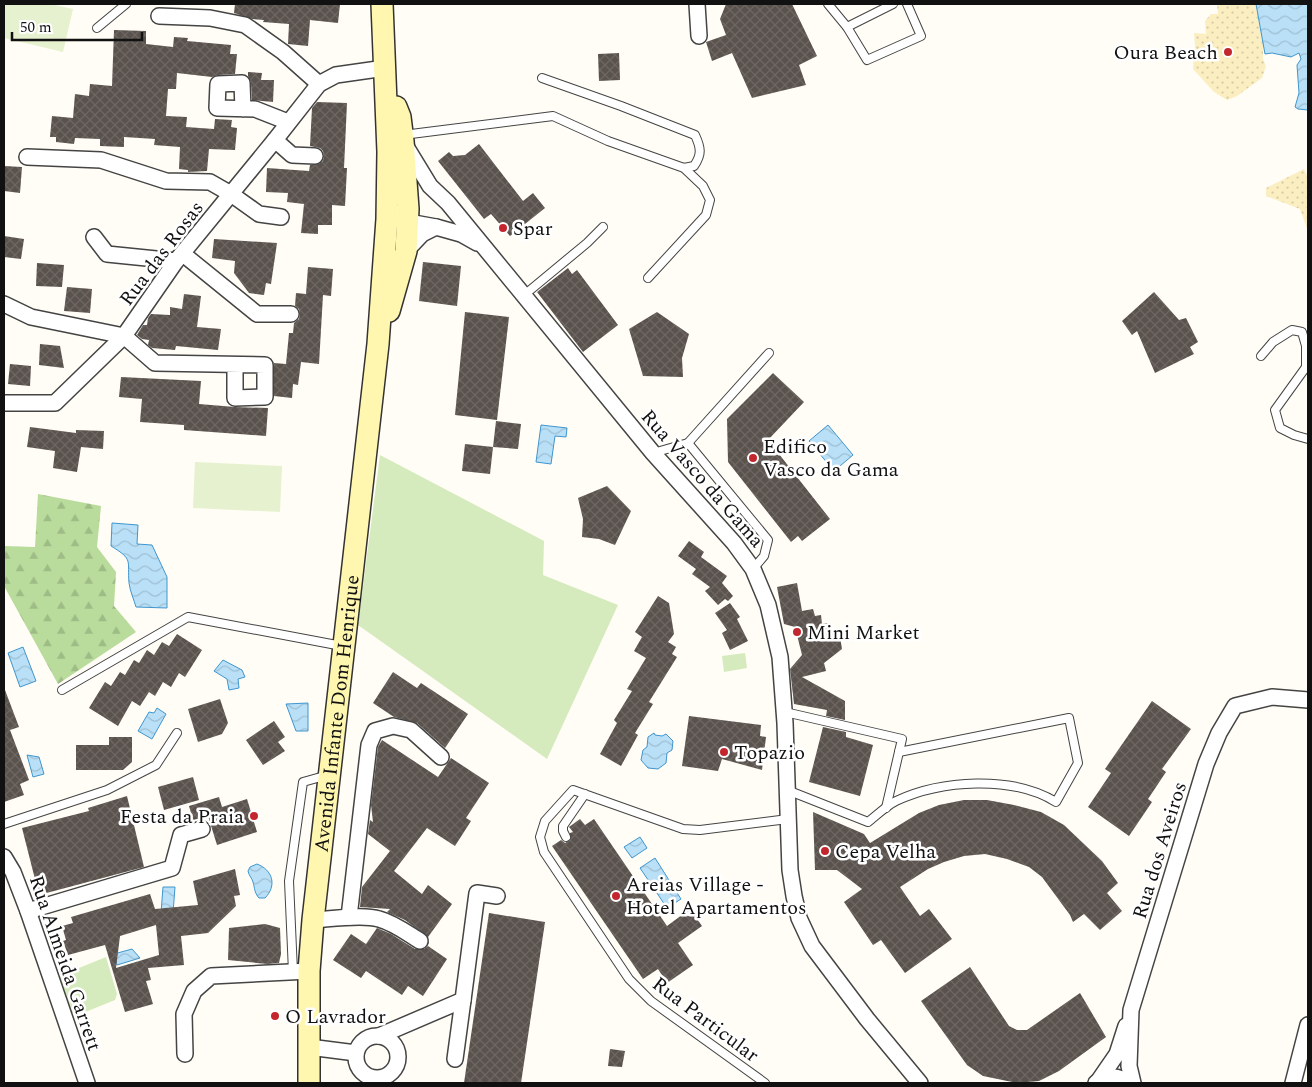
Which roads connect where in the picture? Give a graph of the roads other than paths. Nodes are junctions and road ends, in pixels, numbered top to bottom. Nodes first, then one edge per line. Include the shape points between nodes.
1 (126, 4) edge
2 (382, 4) edge
3 (697, 4) edge
4 (828, 4) edge
5 (893, 4) edge
6 (907, 4) edge
7 (159, 16) dead end
8 (848, 27) junction
9 (97, 28) dead end
10 (699, 36) dead end
11 (385, 68) junction
12 (542, 78) dead end
13 (318, 84) junction
14 (243, 109) dead end
15 (288, 122) junction
16 (395, 138) junction
17 (275, 140) junction
18 (316, 156) dead end
19 (27, 158) dead end
20 (684, 168) junction
21 (430, 186) junction
22 (231, 194) junction
23 (405, 209) junction
24 (281, 217) dead end
25 (603, 226) dead end
26 (436, 227) junction
27 (94, 237) dead end
28 (483, 247) junction
29 (406, 251) junction
30 (180, 258) junction
31 (648, 278) dead end
32 (381, 291) junction
33 (523, 296) junction
34 (4, 304) edge
35 (291, 314) dead end
36 (124, 336) junction
37 (378, 344) junction
38 (769, 353) dead end
39 (1261, 356) dead end
40 (235, 365) dead end
41 (4, 403) edge
42 (1308, 439) edge
43 (688, 443) junction
44 (654, 453) junction
45 (753, 569) junction
46 (344, 646) junction
47 (62, 690) dead end
48 (1308, 700) edge
49 (785, 712) junction
50 (177, 733) dead end
51 (899, 752) junction
52 (441, 757) dead end
53 (330, 774) junction
54 (787, 790) junction
55 (585, 794) junction
56 (886, 808) junction
57 (788, 819) junction
58 (4, 824) edge
59 (202, 829) dead end
60 (566, 837) dead end
61 (4, 857) edge
62 (497, 896) dead end
63 (28, 912) junction
64 (349, 917) junction
65 (313, 920) junction
66 (420, 941) dead end
67 (301, 971) junction
68 (463, 1000) junction
69 (1131, 1010) junction
70 (1308, 1025) edge
71 (379, 1036) junction
72 (309, 1047) junction
73 (356, 1053) junction
74 (185, 1054) dead end
75 (455, 1059) dead end
76 (370, 1080) edge
77 (87, 1083) edge
78 (309, 1083) edge
79 (765, 1083) edge
80 (920, 1083) edge
81 (1097, 1083) edge
82 (1132, 1083) edge
83 (1293, 1083) edge

1 - 9 lane
2 - 11 street, Avenida Infante Dom Henrique
3 - 10 street
4 - 8 lane
5 - 8 lane
6 - 8 lane via 921,36 867,60
7 - 13 street via 210,18 245,25 283,52
11 - 13 street, Rua das Rosas via 336,75
11 - 16 street, Avenida Infante Dom Henrique via 400,117
12 - 20 lane via 695,136 701,148 700,157 694,166
13 - 15 street, Rua das Rosas
14 - 15 street via 255,109
15 - 17 street, Rua das Rosas
16 - 20 lane via 553,116 608,141
16 - 21 street, Rua Vasco da Gama
16 - 23 street, Avenida Infante Dom Henrique
16 - 32 street, Avenida Infante Dom Henrique
17 - 18 street via 292,156
17 - 22 street, Rua das Rosas
19 - 22 street, Rua das Rosas via 101,160 166,181 210,182
20 - 31 lane via 704,186 710,200 706,215
21 - 23 street via 413,192
21 - 28 street, Rua Vasco da Gama
22 - 24 street via 259,214
22 - 30 street, Rua das Rosas
23 - 26 street via 414,223
23 - 29 street, Avenida Infante Dom Henrique
23 - 32 street via 390,275
25 - 33 lane via 587,244
26 - 28 street via 461,234
26 - 29 street via 422,234
27 - 30 street via 106,254
28 - 33 street, Rua Vasco da Gama
29 - 37 street, Avenida Infante Dom Henrique
30 - 35 street via 257,314
30 - 36 street, Rua das Rosas
32 - 37 street, Avenida Infante Dom Henrique
33 - 44 street, Rua Vasco da Gama
34 - 36 street, Rua das Rosas via 31,317
36 - 40 street, Rua das Rosas via 155,363
36 - 41 street, Rua das Rosas via 55,402
37 - 46 street, Avenida Infante Dom Henrique
38 - 43 lane
39 - 42 lane via 1273,342 1292,330 1302,332 1306,367 1275,410 1280,428
43 - 44 lane
43 - 45 lane via 768,540 764,556
44 - 45 street, Rua Vasco da Gama
45 - 49 street, Rua Vasco da Gama via 768,605 780,657
46 - 47 lane via 188,617
46 - 53 street, Avenida Infante Dom Henrique
48 - 69 street, Rua dos Aveiros via 1272,697 1236,706 1218,733
49 - 51 lane via 902,739
49 - 54 street, Rua Vasco da Gama
50 - 58 lane via 156,764 107,790
51 - 56 lane
51 - 56 lane via 1069,718 1078,763 1056,802 1019,787 956,784 921,791
52 - 64 street via 411,730 393,726 375,731 369,745
53 - 65 street, Avenida Infante Dom Henrique
53 - 67 lane via 303,782 289,881
54 - 56 lane via 868,822
54 - 57 street, Rua Vasco da Gama
55 - 57 lane via 683,829 700,830
55 - 60 lane via 563,826
55 - 79 lane, Rua Particular via 573,790 545,821 540,837 544,852 630,979 651,1001
57 - 80 street, Rua Vasco da Gama via 794,896 812,946
59 - 63 street via 180,835 172,868
61 - 63 street, Rua Almeida Garrett
62 - 68 street via 477,893
63 - 77 street, Rua Almeida Garrett
64 - 65 street
64 - 66 street via 377,918
65 - 67 street, Avenida Infante Dom Henrique
67 - 72 street, Avenida Infante Dom Henrique
67 - 74 street via 211,976 194,991 184,1014
68 - 71 street
68 - 75 street
69 - 81 street via 1117,1054
69 - 82 street, Rua dos Aveiros via 1129,1066
70 - 83 street
71 - 73 street via 361,1043
71 - 76 street via 392,1042 398,1059 389,1075
72 - 73 street
72 - 78 street, Avenida Infante Dom Henrique
73 - 76 street via 357,1064
81 - 82 street via 1112,1076

